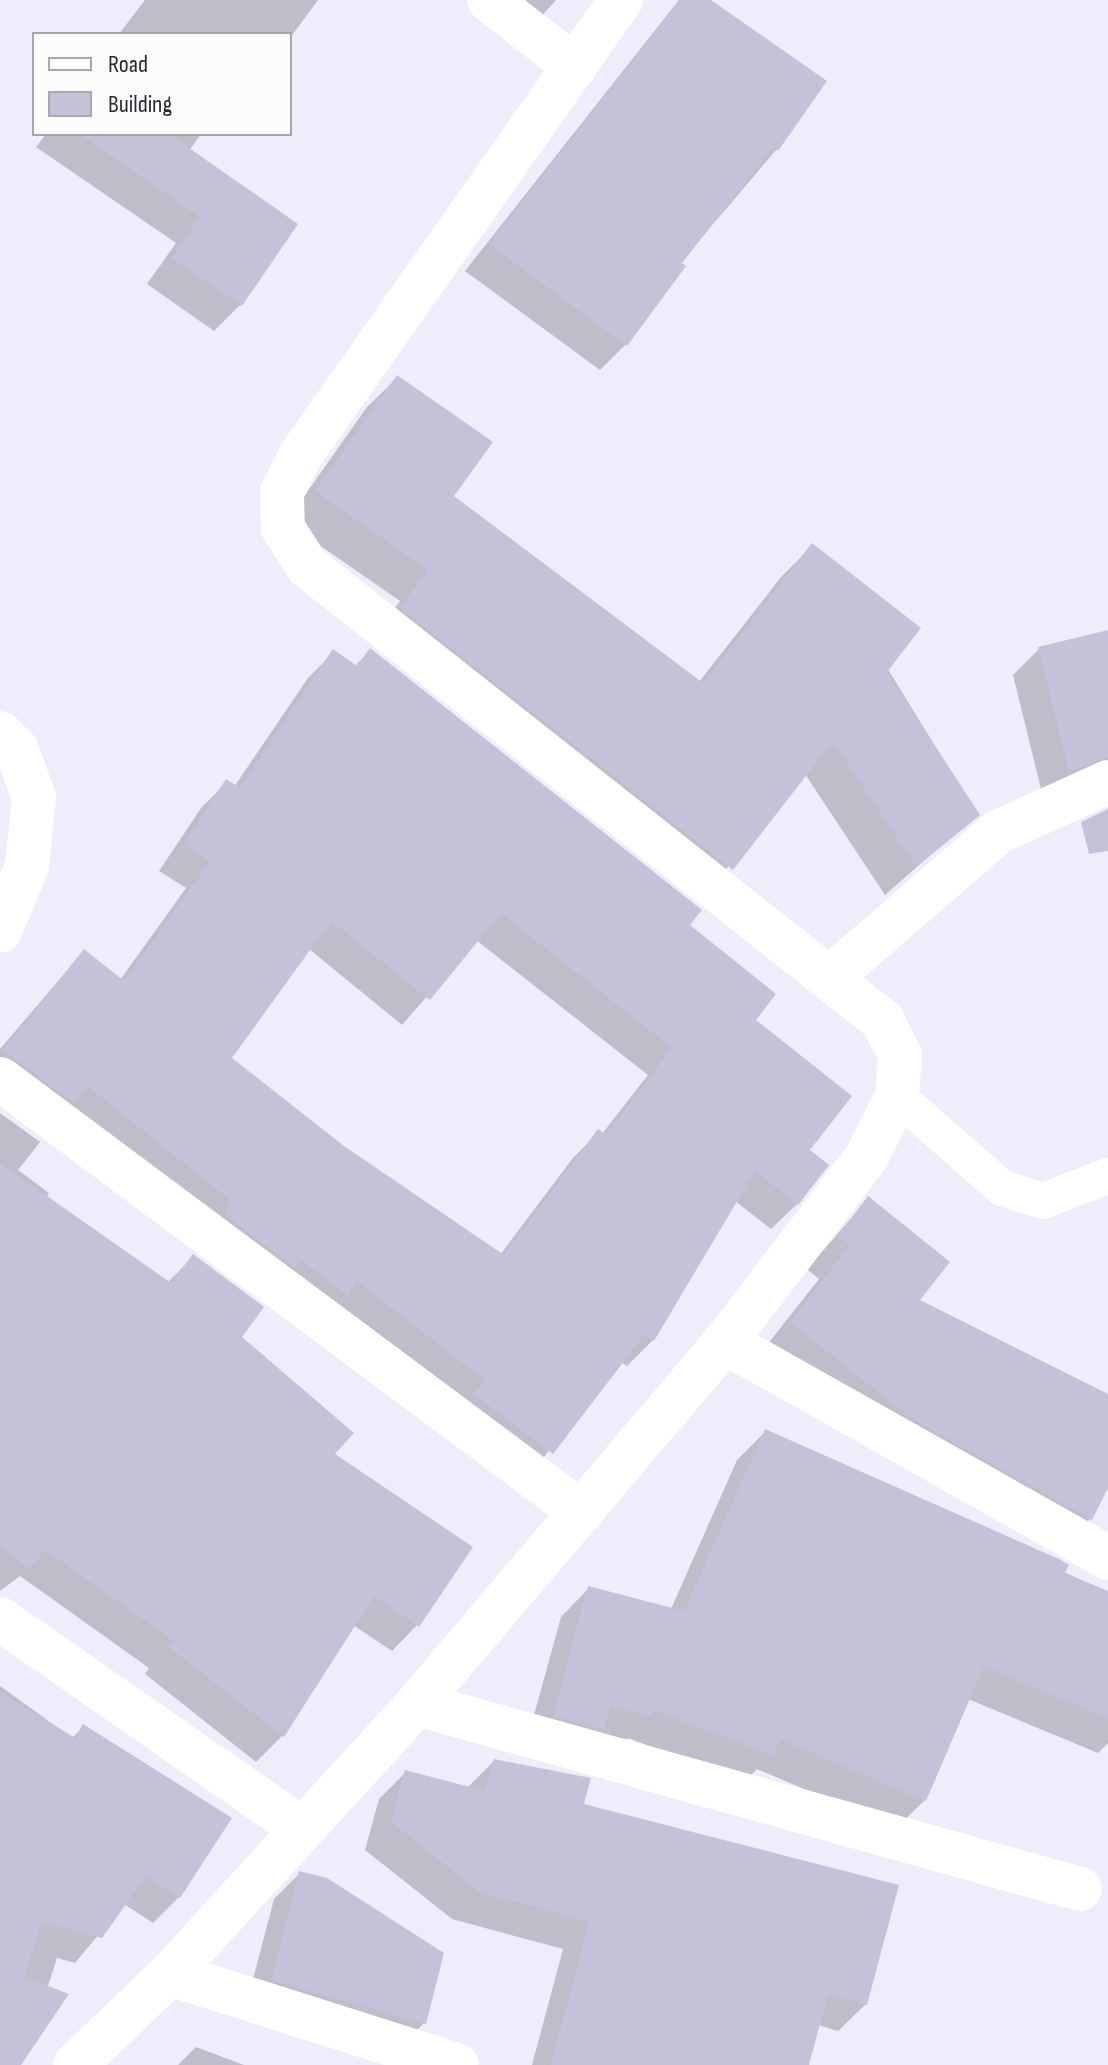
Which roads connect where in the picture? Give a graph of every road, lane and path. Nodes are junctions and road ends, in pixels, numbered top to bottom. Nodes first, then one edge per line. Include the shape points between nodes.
1 (489, 0) edge
2 (621, 0) edge
3 (575, 67) junction
4 (0, 733) edge
5 (1108, 782) edge
6 (0, 931) edge
7 (832, 976) junction
8 (0, 1079) edge
9 (897, 1096) junction
10 (1108, 1176) edge
11 (725, 1342) junction
12 (581, 1512) junction
13 (1108, 1558) edge
14 (0, 1619) edge
15 (417, 1704) junction
16 (301, 1828) junction
17 (1080, 1889) dead end
18 (170, 1974) junction
19 (75, 2065) edge
20 (457, 2065) edge

1 - 3 street
2 - 3 street
3 - 7 street via 300,456 282,492 283,528 307,566
4 - 6 street via 17,750 34,798 27,866
5 - 7 street via 998,832
7 - 9 street via 883,1021 900,1055
8 - 12 street
9 - 10 lane via 1002,1188 1043,1201
9 - 11 street via 867,1156
11 - 12 street
11 - 13 street
12 - 15 street
14 - 16 street
15 - 16 street
15 - 17 street
16 - 18 street
18 - 19 street
18 - 20 street

